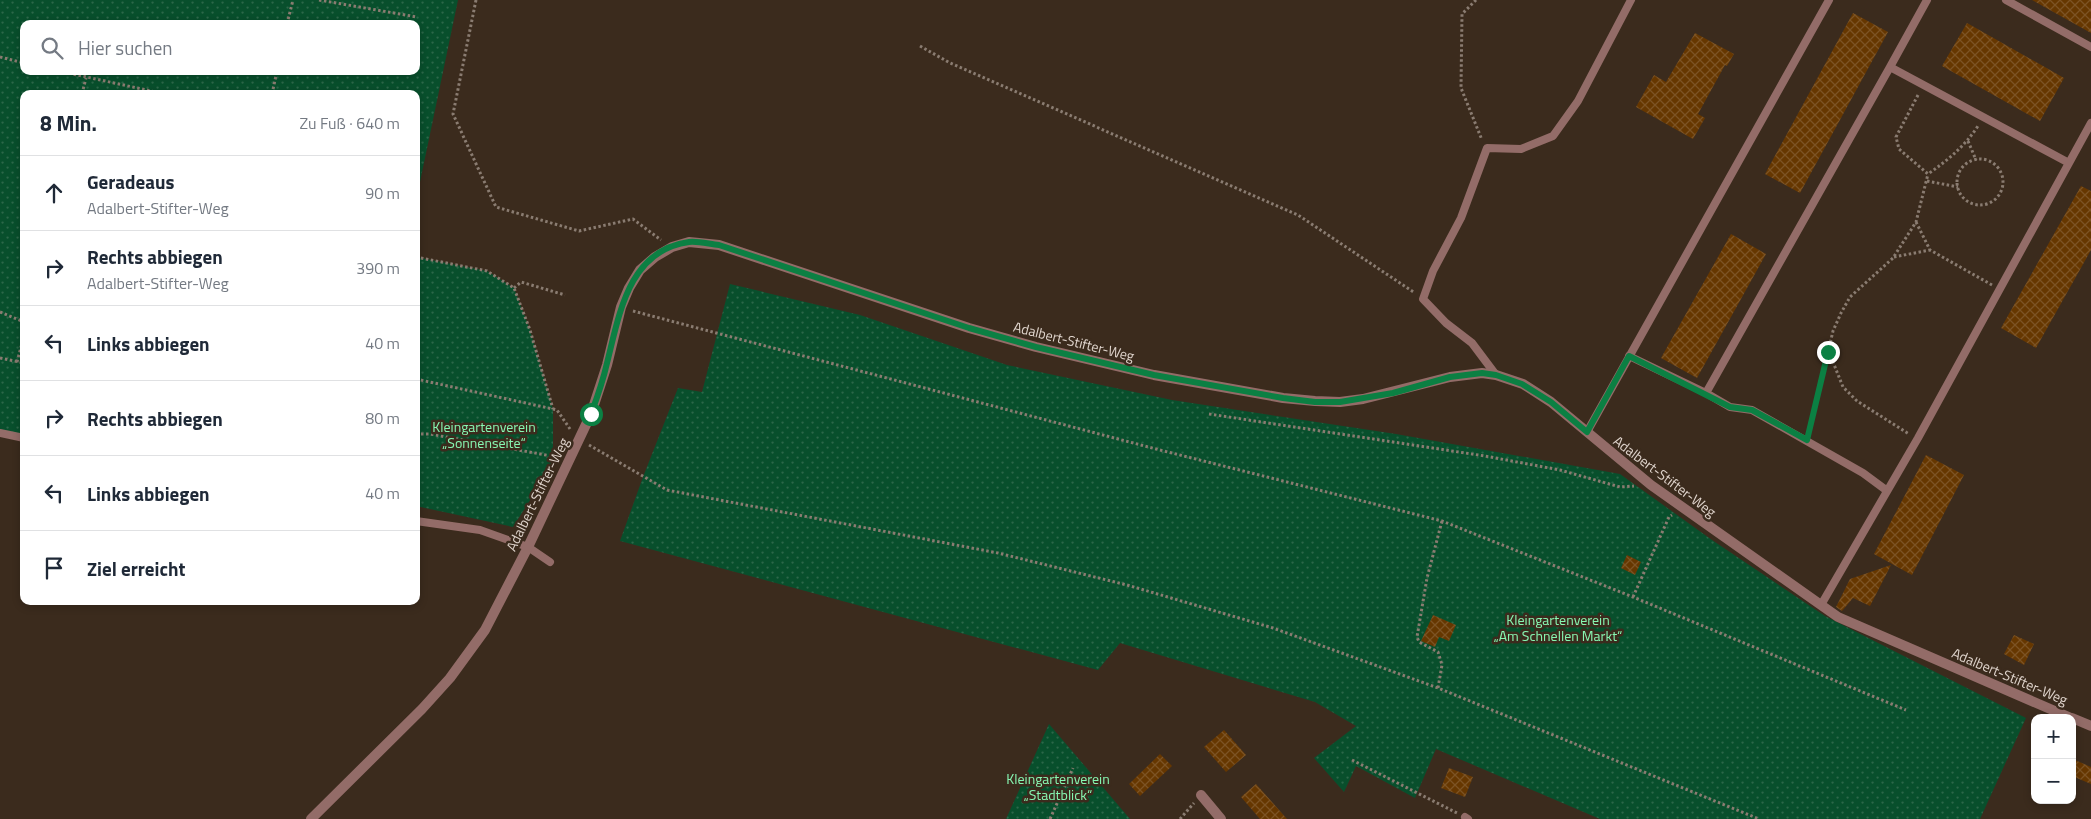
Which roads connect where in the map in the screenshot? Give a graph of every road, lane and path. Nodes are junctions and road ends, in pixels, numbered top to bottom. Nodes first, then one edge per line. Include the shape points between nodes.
1 (293, 0) edge
2 (319, 0) edge
3 (476, 0) edge
4 (1476, 0) edge
5 (1630, 0) edge
6 (1829, 0) edge
7 (1926, 0) edge
8 (2006, 0) edge
9 (417, 17) dead end
10 (288, 20) edge
11 (920, 46) dead end
12 (2091, 47) edge
13 (0, 57) edge
14 (20, 62) edge
15 (1890, 67) junction
16 (74, 75) edge
17 (276, 75) edge
18 (86, 78) junction
19 (1923, 84) junction
20 (83, 90) edge
21 (145, 90) edge
22 (273, 90) edge
23 (1984, 117) junction
24 (2091, 122) edge
25 (1968, 141) junction
26 (1487, 148) junction
27 (1976, 160) junction
28 (2069, 163) junction
29 (1928, 174) junction
30 (1926, 181) junction
31 (1958, 187) junction
32 (1916, 222) junction
33 (672, 247) junction
34 (1930, 250) junction
35 (420, 257) edge
36 (1894, 258) junction
37 (514, 288) junction
38 (1999, 289) junction
39 (565, 295) dead end
40 (1424, 299) junction
41 (621, 307) junction
42 (0, 312) edge
43 (20, 320) edge
44 (20, 351) edge
45 (1828, 352) junction
46 (1629, 356) junction
47 (0, 358) edge
48 (17, 362) junction
49 (20, 362) edge
50 (1496, 375) junction
51 (420, 380) edge
52 (1706, 393) junction
53 (553, 408) junction
54 (1209, 414) dead end
55 (1587, 432) junction
56 (0, 433) edge
57 (420, 434) edge
58 (576, 436) junction
59 (20, 437) edge
60 (1918, 438) junction
61 (1807, 440) junction
62 (570, 460) junction
63 (1651, 485) junction
64 (1886, 490) junction
65 (1669, 516) dead end
66 (1442, 521) junction
67 (420, 522) edge
68 (528, 547) junction
69 (550, 562) dead end
70 (1633, 597) junction
71 (1821, 605) junction
72 (1438, 688) junction
73 (1906, 710) dead end
74 (2063, 714) edge
75 (2076, 720) edge
76 (2091, 726) edge
77 (1352, 760) dead end
78 (1073, 768) dead end
79 (1201, 795) joint
80 (1466, 818) edge
81 (311, 819) edge
82 (1050, 819) edge
83 (1180, 819) edge
84 (1221, 819) edge
85 (1759, 819) edge

1 - 10 path
2 - 9 path
3 - 33 path via 453,114 496,207 579,231 633,219
4 - 26 path via 1462,14 1461,88 1478,134
5 - 26 lane via 1578,101 1553,136 1521,149
6 - 46 lane
7 - 15 lane
8 - 12 lane
11 - 40 path via 950,63 1298,214
13 - 14 path
15 - 19 lane
15 - 52 lane
16 - 18 path
17 - 22 path
18 - 20 path
18 - 21 path
19 - 23 lane
19 - 29 path via 1896,137 1899,149
23 - 25 path
23 - 28 lane
24 - 28 lane
25 - 27 path
25 - 29 path
26 - 40 lane via 1461,218 1433,271
27 - 31 path via 1959,173
27 - 31 path via 1991,162 2001,173 2003,180 1999,195 1980,205 1966,200
28 - 38 lane
29 - 30 path
30 - 31 path
30 - 32 path
32 - 34 path
32 - 36 path
33 - 41 street, Adalbert-Stifter-Weg via 640,270
33 - 50 street, Adalbert-Stifter-Weg via 689,242 719,245 1036,347 1154,375 1283,398 1340,402 1393,393 1450,377 1482,373
34 - 36 path
34 - 38 path
35 - 37 path via 487,271
36 - 45 path via 1850,297 1833,331
37 - 39 path via 522,282
37 - 53 path
38 - 60 lane
40 - 50 lane via 1446,323 1472,342
41 - 58 street, Adalbert-Stifter-Weg via 600,390 591,414
41 - 66 path
42 - 43 path
44 - 48 path
45 - 60 path via 1843,387 1857,401
45 - 61 path
46 - 52 lane
46 - 55 lane
47 - 48 path
48 - 49 path
50 - 55 street, Adalbert-Stifter-Weg via 1522,384 1544,397
51 - 53 path
52 - 61 lane via 1730,407 1752,410
53 - 58 path
54 - 63 path via 1560,470 1620,487
55 - 63 street, Adalbert-Stifter-Weg
56 - 59 lane
57 - 62 path
58 - 62 street, Adalbert-Stifter-Weg
58 - 72 path via 667,490 998,553 1127,585 1273,628
60 - 64 lane
61 - 64 lane
62 - 68 street, Adalbert-Stifter-Weg
63 - 71 street, Adalbert-Stifter-Weg
64 - 71 lane
65 - 70 path
66 - 70 path
66 - 72 path via 1427,578 1417,637 1419,642 1438,652 1442,665
67 - 68 lane via 480,530
68 - 69 lane
68 - 81 street, Adalbert-Stifter-Weg via 485,630 450,678
70 - 73 path
71 - 74 street, Adalbert-Stifter-Weg via 1838,618
72 - 85 path
75 - 76 street, Adalbert-Stifter-Weg
77 - 80 path
78 - 82 path
79 - 83 path
79 - 84 street

